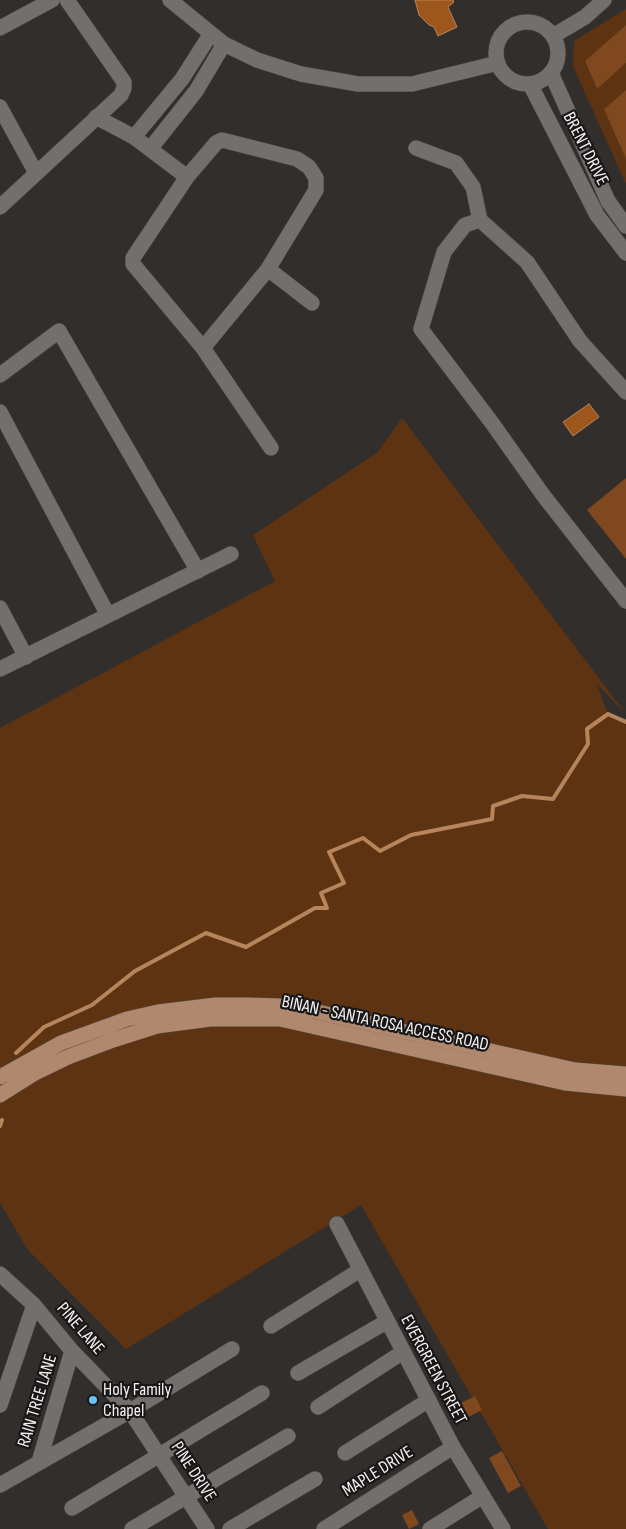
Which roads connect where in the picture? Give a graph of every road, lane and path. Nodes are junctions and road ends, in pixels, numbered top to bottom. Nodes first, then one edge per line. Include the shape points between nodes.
1 (52, 0) edge
2 (67, 0) edge
3 (170, 0) edge
4 (604, 0) edge
5 (0, 28) edge
6 (210, 35) junction
7 (554, 36) junction
8 (224, 44) junction
9 (498, 63) junction
10 (551, 72) junction
11 (530, 84) junction
12 (0, 107) edge
13 (96, 116) junction
14 (134, 137) junction
15 (582, 142) junction
16 (416, 148) dead end
17 (150, 149) junction
18 (564, 150) junction
19 (36, 173) junction
20 (187, 177) junction
21 (0, 207) edge
22 (480, 220) junction
23 (626, 226) edge
24 (626, 253) edge
25 (268, 269) junction
26 (312, 303) dead end
27 (203, 348) junction
28 (0, 375) edge
29 (626, 392) edge
30 (0, 412) edge
31 (271, 448) dead end
32 (230, 554) dead end
33 (198, 571) junction
34 (620, 579) edge
35 (626, 601) edge
36 (0, 608) edge
37 (108, 616) junction
38 (26, 656) junction
39 (0, 669) edge
40 (316, 1019) junction
41 (626, 1074) edge
42 (0, 1077) edge
43 (626, 1089) edge
44 (0, 1095) edge
45 (337, 1224) dead end
46 (360, 1270) junction
47 (0, 1274) edge
48 (34, 1305) junction
49 (386, 1322) junction
50 (271, 1326) dead end
51 (232, 1349) dead end
52 (72, 1351) junction
53 (403, 1352) junction
54 (298, 1373) dead end
55 (262, 1392) dead end
56 (428, 1400) junction
57 (0, 1405) edge
58 (318, 1407) dead end
59 (130, 1411) junction
60 (288, 1436) dead end
61 (453, 1447) junction
62 (345, 1453) dead end
63 (160, 1455) junction
64 (38, 1462) junction
65 (315, 1479) dead end
66 (0, 1485) edge
67 (185, 1495) junction
68 (483, 1496) junction
69 (72, 1508) dead end
70 (132, 1529) edge
71 (207, 1529) edge
72 (230, 1529) edge
73 (324, 1529) edge
74 (430, 1529) edge
75 (503, 1529) edge

1 - 5 street
2 - 13 street via 124,82 121,95
3 - 6 street
4 - 7 street
6 - 8 street
6 - 14 street via 182,79
7 - 9 street via 547,29 528,22 510,28 498,44
7 - 10 street via 558,54
8 - 9 street via 257,60 301,74 358,84 412,84
8 - 17 street via 196,90
9 - 11 street via 511,79
10 - 11 street via 546,78
10 - 15 street, BRENT DRIVE
11 - 18 street, BRENT DRIVE
12 - 19 street
13 - 14 street
13 - 19 street
14 - 17 street
15 - 18 street
15 - 23 street, BRENT DRIVE via 608,201
16 - 22 street via 456,163 473,187
17 - 20 street
18 - 24 street, BRENT DRIVE via 597,215
19 - 21 street
20 - 25 street via 222,140 297,160 310,167 316,178 316,190
20 - 27 street via 133,258 133,264
22 - 29 street via 527,262 580,341
22 - 34 street via 465,225 444,252 421,329 553,508
25 - 26 street
25 - 27 street
27 - 31 street
28 - 33 street via 59,331
30 - 37 street
32 - 33 street
33 - 37 street
34 - 35 street
36 - 38 street
37 - 38 street
38 - 39 street
40 - 41 main road, BIÑAN - SANTA ROSA ACCESS ROAD via 575,1070
40 - 42 main road, BIÑAN - SANTA ROSA ACCESS ROAD via 279,1006 216,1005 158,1012 95,1029 37,1055
40 - 43 main road, BIÑAN - SANTA ROSA ACCESS ROAD via 565,1083
40 - 44 main road, BIÑAN - SANTA ROSA ACCESS ROAD via 210,1018 157,1026 68,1057
45 - 46 street, EVERGREEN STREET
46 - 49 street, EVERGREEN STREET
46 - 50 street
47 - 48 street, PINE LANE
48 - 52 street, PINE LANE
48 - 57 street
49 - 53 street, EVERGREEN STREET
49 - 54 street
51 - 59 street
52 - 59 street, PINE LANE
52 - 64 street, RAIN TREE LANE
53 - 56 street, EVERGREEN STREET
53 - 58 street
55 - 63 street
56 - 61 street, EVERGREEN STREET
56 - 62 street
59 - 63 street, PINE DRIVE
59 - 64 street
60 - 67 street
61 - 68 street, EVERGREEN STREET
61 - 73 street, MAPLE DRIVE
63 - 67 street, PINE DRIVE
63 - 69 street
64 - 66 street
65 - 72 street
67 - 70 street
67 - 71 street, PINE DRIVE
68 - 74 street
68 - 75 street, EVERGREEN STREET

